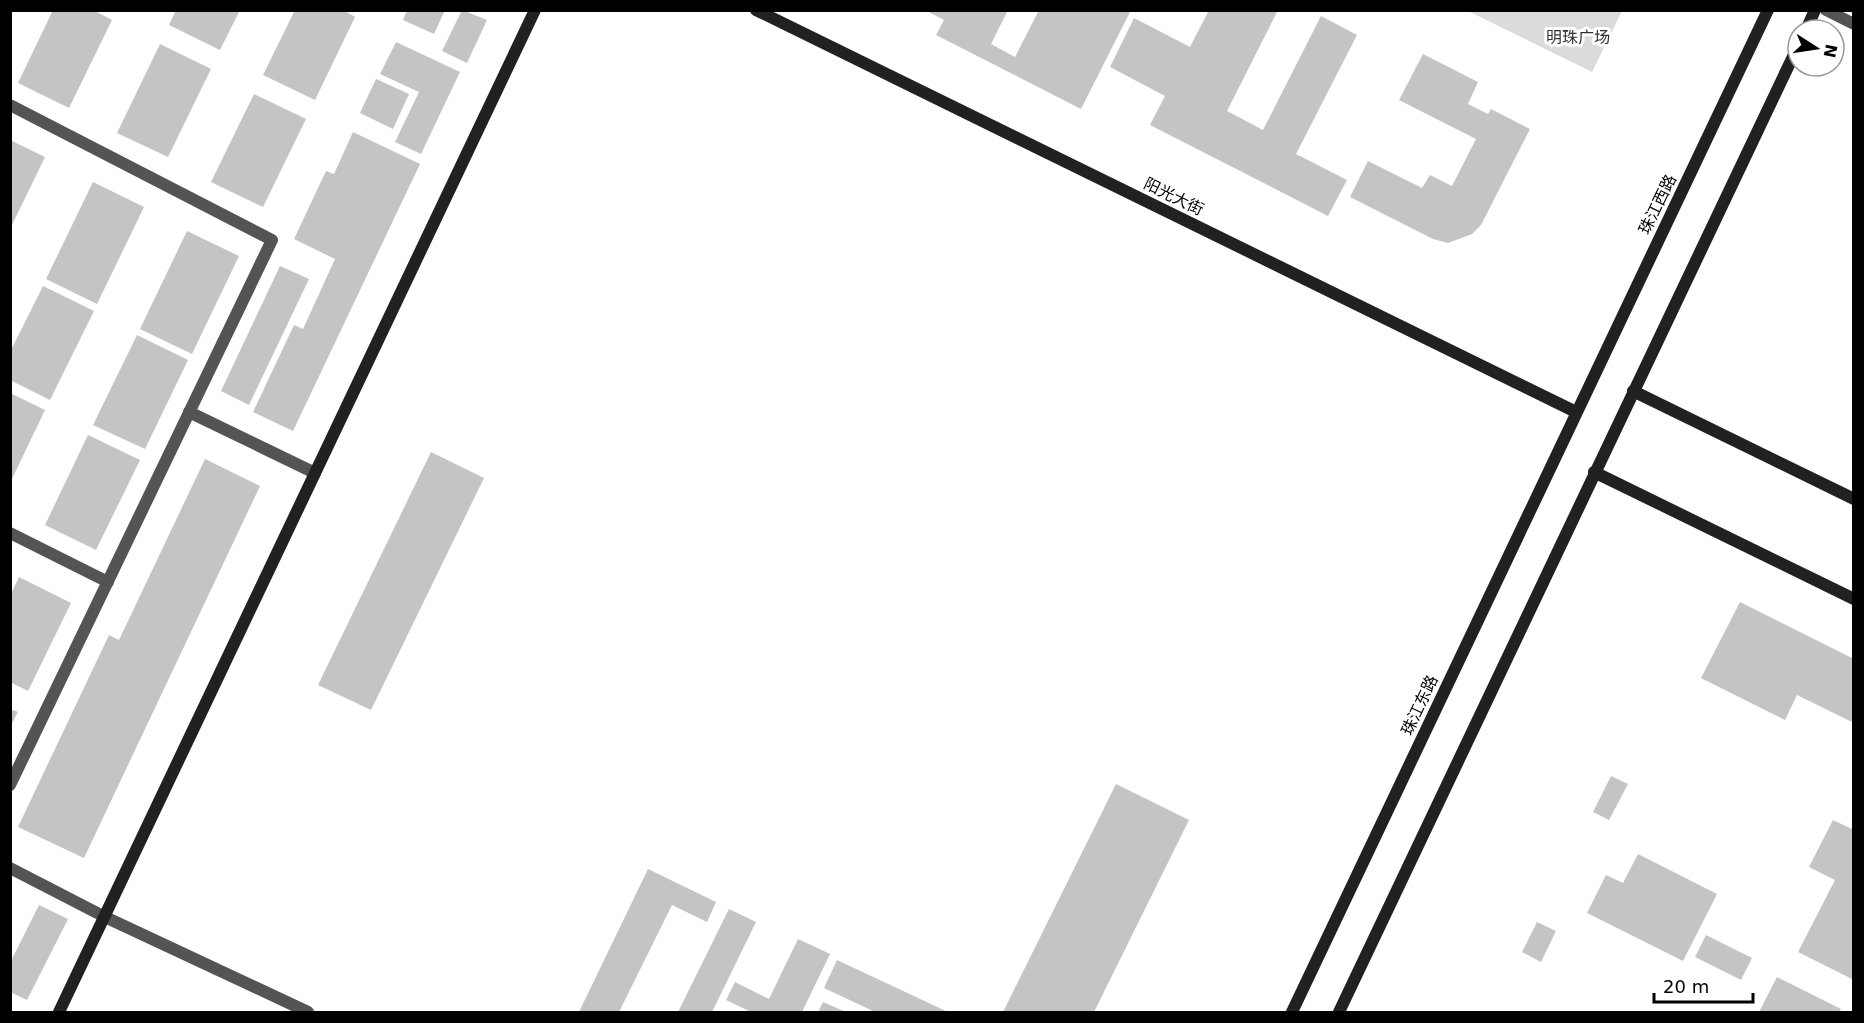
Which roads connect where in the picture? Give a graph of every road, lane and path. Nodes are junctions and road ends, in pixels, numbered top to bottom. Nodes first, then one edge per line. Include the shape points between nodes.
1 (535, 10) edge
2 (756, 10) edge
3 (1768, 10) edge
4 (1826, 10) edge
5 (1854, 24) edge
6 (1786, 71) edge
7 (10, 105) edge
8 (1633, 391) junction
9 (189, 412) junction
10 (1576, 412) junction
11 (1594, 472) junction
12 (315, 473) junction
13 (1854, 499) edge
14 (10, 533) edge
15 (108, 582) junction
16 (1854, 599) edge
17 (10, 785) edge
18 (10, 868) edge
19 (105, 917) junction
20 (59, 1012) edge
21 (308, 1012) edge
22 (1292, 1012) edge
23 (1339, 1012) edge

1 - 12 street
2 - 10 street, 阳光大街
3 - 10 street, 珠江西路
4 - 5 street
6 - 8 street
7 - 9 street via 272,240
8 - 11 street
8 - 13 street
9 - 12 street
9 - 15 street
10 - 22 street, 珠江东路
11 - 16 street
11 - 23 street
12 - 19 street
14 - 15 street
15 - 17 street
18 - 19 street
19 - 20 street
19 - 21 street

